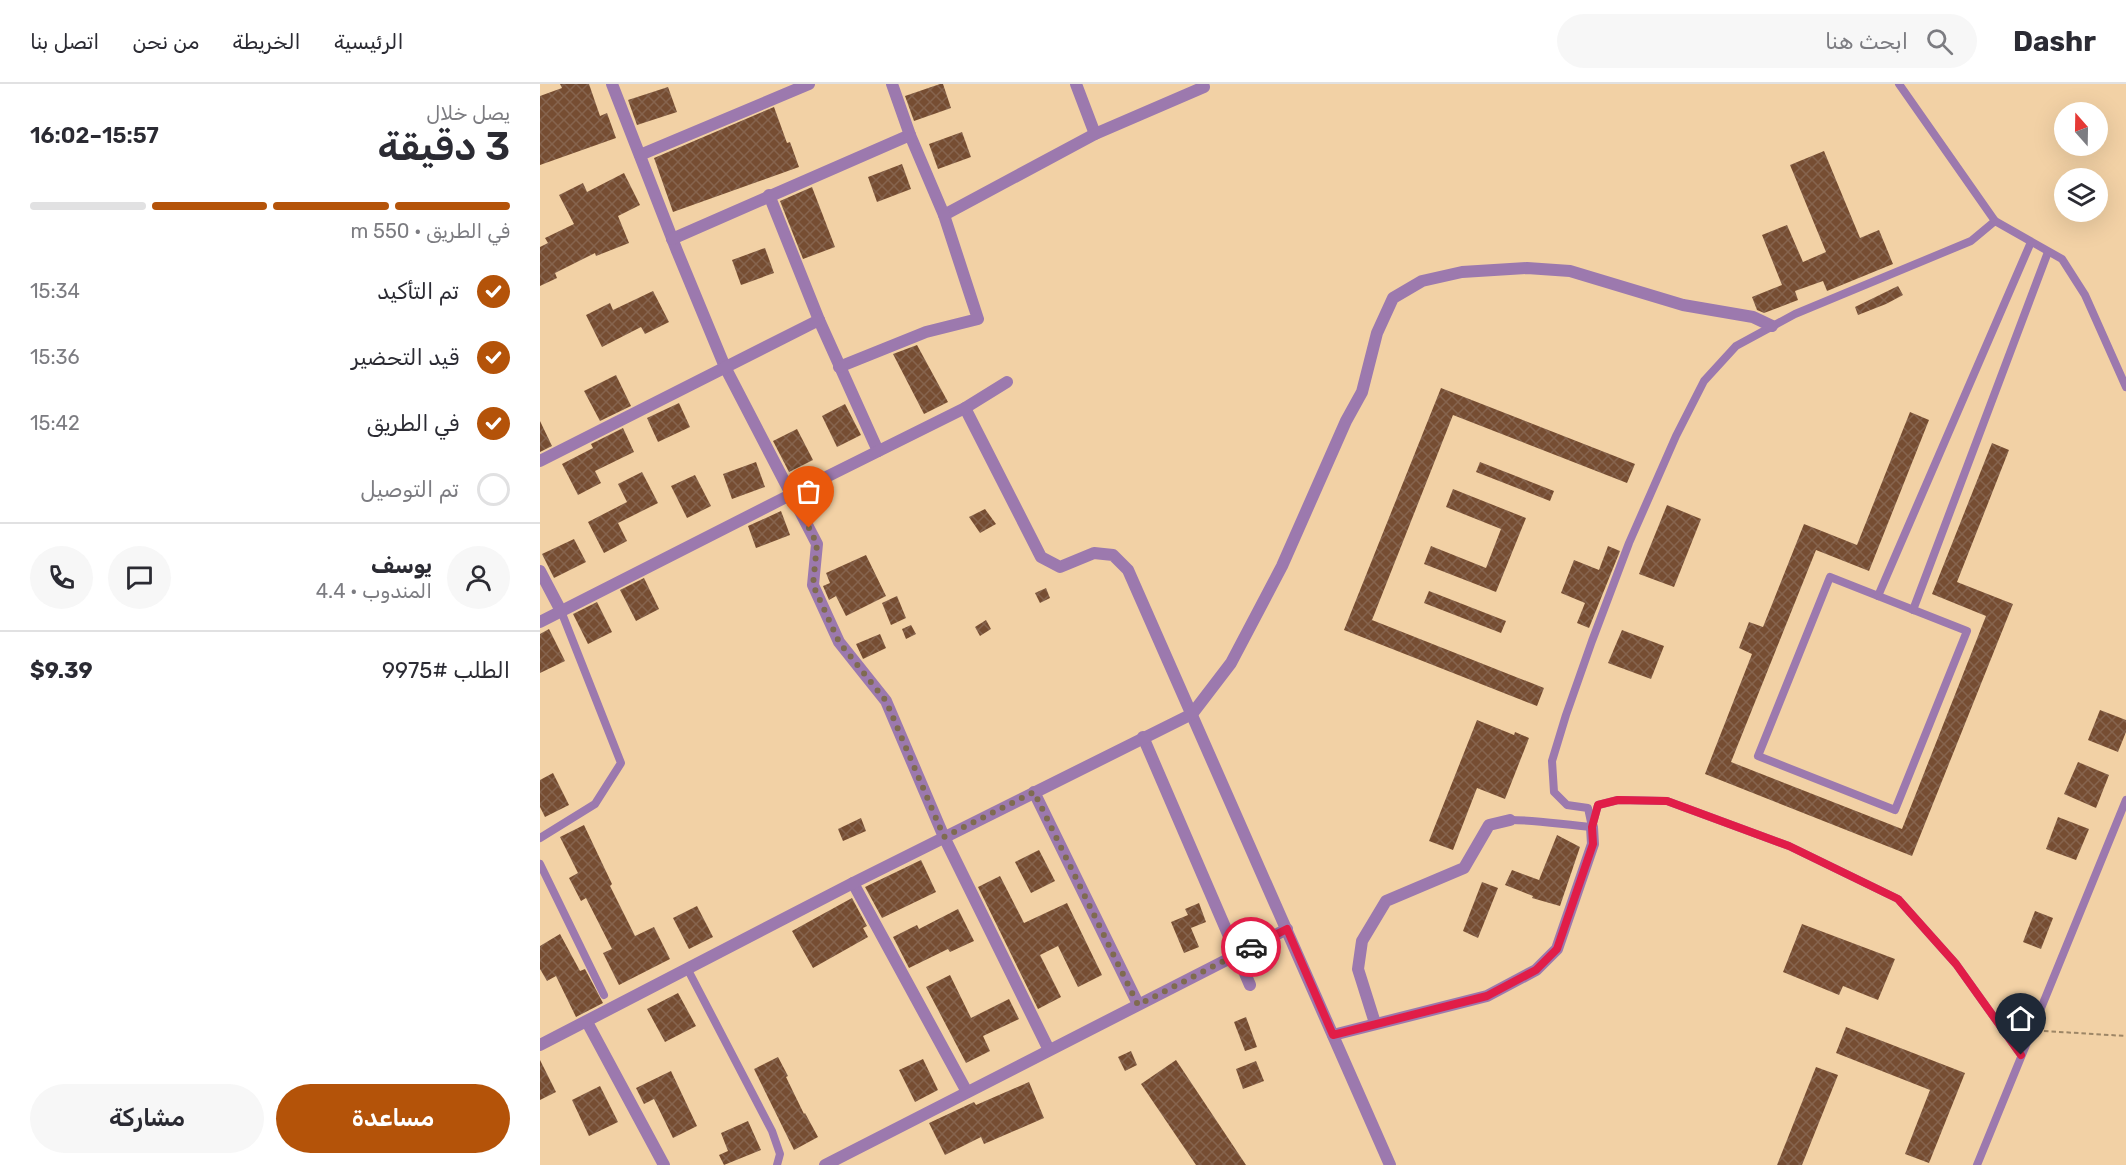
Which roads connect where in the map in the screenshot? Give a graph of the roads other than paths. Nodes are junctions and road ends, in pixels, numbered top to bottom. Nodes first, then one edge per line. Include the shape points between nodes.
1 (612, 84) edge
2 (809, 84) edge
3 (892, 84) edge
4 (1076, 84) edge
5 (1203, 84) edge
6 (1899, 84) edge
7 (1095, 134) junction
8 (910, 135) junction
9 (640, 154) junction
10 (769, 195) junction
11 (944, 214) junction
12 (1995, 221) junction
13 (672, 239) junction
14 (2031, 242) junction
15 (2048, 252) junction
16 (819, 320) junction
17 (1772, 326) junction
18 (725, 367) junction
19 (839, 367) junction
20 (1007, 382) dead end
21 (2126, 387) edge
22 (965, 408) junction
23 (878, 451) junction
24 (540, 461) edge
25 (792, 494) junction
26 (540, 571) edge
27 (1878, 596) junction
28 (1913, 610) junction
29 (561, 611) junction
30 (540, 622) edge
31 (1192, 714) junction
32 (1143, 737) junction
33 (1034, 792) junction
34 (2126, 801) edge
35 (1510, 820) joint
36 (1592, 827) junction
37 (944, 837) junction
38 (540, 838) edge
39 (540, 864) edge
40 (853, 883) junction
41 (1287, 929) junction
42 (1236, 954) junction
43 (688, 970) junction
44 (1250, 985) dead end
45 (604, 995) dead end
46 (1138, 1005) junction
47 (587, 1022) junction
48 (1375, 1023) junction
49 (1333, 1035) junction
50 (540, 1045) edge
51 (1049, 1050) junction
52 (2021, 1055) junction
53 (967, 1092) junction
54 (664, 1165) edge
55 (777, 1165) edge
56 (825, 1165) edge
57 (1390, 1165) edge
58 (1977, 1165) edge

1 - 9 street
2 - 9 street
3 - 8 street
4 - 7 street
5 - 7 street via 1204,87
6 - 12 lane
7 - 11 street
8 - 10 street
8 - 11 street
9 - 13 street
10 - 13 street
10 - 16 street
11 - 19 street via 978,319 926,332
12 - 14 lane
12 - 17 lane via 1971,241
13 - 18 street
14 - 15 lane
14 - 27 lane
15 - 21 lane via 2062,259 2085,295
15 - 28 lane
16 - 18 street
16 - 19 street
17 - 31 street via 1753,317 1683,304 1570,271 1527,268 1462,272 1422,281 1393,298 1377,333 1362,392 1282,566 1231,663
17 - 36 lane via 1736,346 1704,381 1629,543 1566,715 1552,760 1554,792 1567,805 1588,808
18 - 24 street
18 - 25 street
19 - 23 street
20 - 22 street
22 - 23 street
22 - 31 street via 1041,557 1060,567 1094,553 1113,555 1128,570
23 - 25 street
25 - 29 street
25 - 37 street via 817,544 813,585 839,642 886,701
26 - 29 street
27 - 28 lane
27 - 28 lane via 1830,577 1758,756 1895,810 1967,631
29 - 30 street
29 - 38 lane via 621,763 595,804
31 - 32 street
31 - 41 street
32 - 33 street
32 - 42 street
33 - 37 street
33 - 46 street
34 - 52 lane
35 - 36 lane
35 - 48 street via 1488,825 1464,868 1386,901 1362,941 1358,969
36 - 48 street via 1593,844 1557,949 1536,970 1487,996
36 - 52 lane via 1598,805 1618,800 1667,801 1789,846 1898,899 1956,964
37 - 40 street
37 - 51 street
39 - 45 lane
40 - 43 street
40 - 53 street
41 - 42 street
41 - 49 street
42 - 44 street
42 - 46 street
43 - 47 street
43 - 55 lane via 772,1131 780,1154
46 - 51 street
47 - 50 street
47 - 54 street
48 - 49 street
49 - 57 street
51 - 53 street
52 - 58 lane
53 - 56 street

